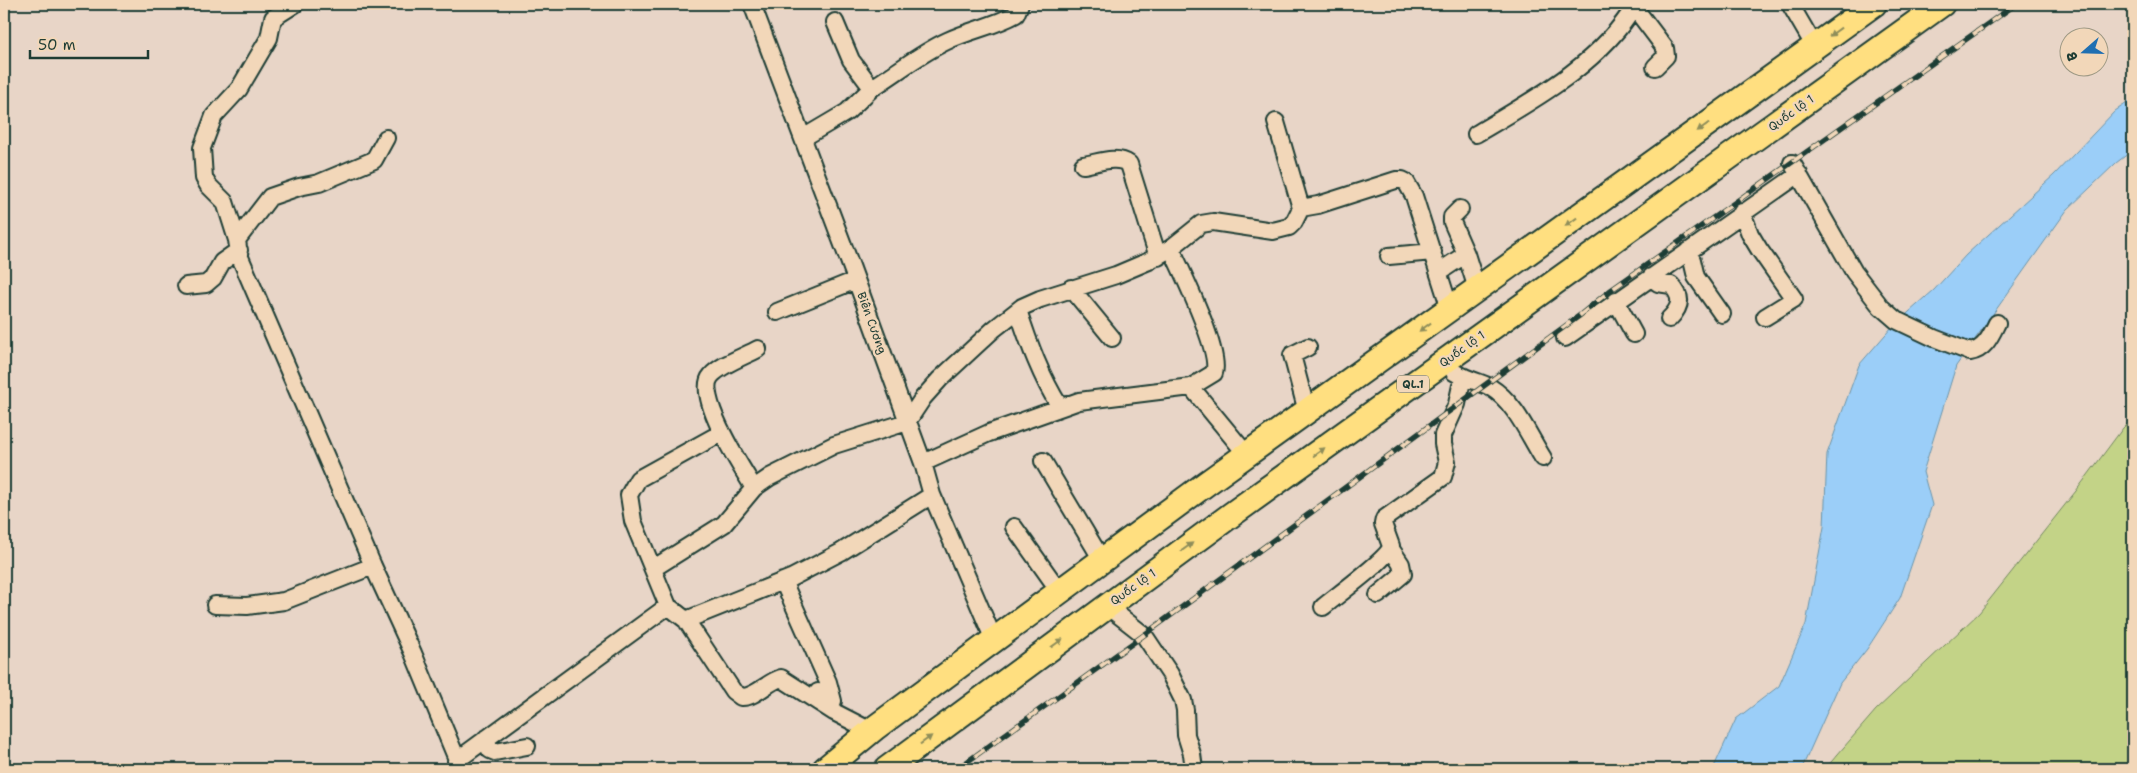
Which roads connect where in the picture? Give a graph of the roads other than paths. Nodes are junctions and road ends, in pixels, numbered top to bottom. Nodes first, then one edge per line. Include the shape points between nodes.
1 (295, 4) edge
2 (752, 4) edge
3 (1020, 4) edge
4 (1790, 4) edge
5 (1874, 4) edge
6 (1942, 4) edge
7 (1635, 5) edge
8 (835, 22) dead end
9 (1814, 47) junction
10 (1654, 67) dead end
11 (872, 88) junction
12 (1276, 122) dead end
13 (1476, 134) dead end
14 (386, 138) dead end
15 (803, 138) junction
16 (1083, 165) dead end
17 (1302, 208) junction
18 (1460, 209) dead end
19 (1742, 212) junction
20 (238, 245) junction
21 (1165, 252) junction
22 (1433, 252) junction
23 (1687, 252) junction
24 (1466, 254) junction
25 (1390, 256) dead end
26 (1439, 272) junction
27 (1651, 277) junction
28 (856, 280) junction
29 (186, 286) dead end
30 (1071, 288) junction
31 (1477, 290) junction
32 (1616, 301) junction
33 (1450, 309) junction
34 (1018, 310) junction
35 (777, 312) dead end
36 (1722, 314) dead end
37 (1764, 316) dead end
38 (1669, 319) dead end
39 (1997, 323) dead end
40 (1634, 334) dead end
41 (1112, 338) dead end
42 (1565, 338) dead end
43 (1308, 347) dead end
44 (758, 349) dead end
45 (1442, 363) junction
46 (1463, 376) junction
47 (1192, 387) junction
48 (1060, 407) junction
49 (1307, 412) junction
50 (907, 422) junction
51 (721, 434) junction
52 (1247, 455) junction
53 (1543, 458) dead end
54 (1043, 461) dead end
55 (923, 463) junction
56 (754, 488) junction
57 (932, 494) junction
58 (1014, 527) dead end
59 (1391, 549) junction
60 (1102, 560) junction
61 (373, 566) junction
62 (654, 568) junction
63 (783, 581) junction
64 (1060, 592) junction
65 (1378, 595) dead end
66 (216, 605) dead end
67 (668, 606) junction
68 (1107, 606) junction
69 (1323, 607) dead end
70 (686, 620) junction
71 (994, 640) junction
72 (791, 674) dead end
73 (871, 731) junction
74 (485, 739) junction
75 (527, 746) dead end
76 (456, 766) edge
77 (900, 766) edge
78 (826, 769) edge
79 (1194, 769) edge

1 - 20 street via 273,18 269,38 238,89 214,116 202,148 204,178 225,202
2 - 15 street, Biên Cương
3 - 11 street via 1016,14 1006,20 946,41
4 - 9 street
5 -> 9 highway
6 - 45 highway, Quốc lộ 1 / QL.1
7 - 10 street via 1665,48 1666,56
7 - 13 street via 1612,39 1583,64 1535,99
8 - 11 street via 851,60
9 -> 31 highway
11 - 15 street via 846,112
12 - 17 street
14 - 20 street via 374,160 319,184 299,186 270,196
15 - 28 street, Biên Cương
16 - 21 street via 1117,160 1129,164
17 - 21 street via 1294,222 1281,230 1208,222 1194,228
17 - 22 street via 1402,180 1414,196
18 - 24 street via 1452,222
19 - 23 street
19 - 37 street via 1759,250 1794,299
19 - 39 street via 1796,168 1854,272 1881,307 1896,320 1970,352 1981,348
20 - 29 street via 206,284
20 - 61 street
21 - 30 street via 1116,275
21 - 47 street via 1209,337 1216,360 1214,373
22 - 25 street
22 - 26 street
23 - 27 street
23 - 36 street via 1696,277
24 - 26 street
24 - 31 street
26 - 33 street
27 - 32 street
27 - 38 street via 1671,286 1678,297 1678,309
28 - 35 street
28 - 50 street, Biên Cương
30 - 34 street
30 - 41 street
31 - 33 highway
32 - 40 street
32 - 42 street
33 -> 49 highway
34 - 48 street via 1041,375
34 - 50 street via 940,379
43 - 49 street via 1292,355
44 - 51 street via 710,376 708,396
45 - 46 street
68 -> 45 highway, Quốc lộ 1 / QL.1
46 - 53 street via 1502,396
46 - 59 street via 1458,404 1443,435 1447,462 1443,477 1384,519
47 - 48 street via 1107,397
47 - 52 street
48 - 55 street via 989,433
49 - 52 highway
50 - 55 street, Biên Cương
50 - 56 street via 815,453
51 - 56 street
51 - 62 street via 642,476 633,485 629,495 633,521
52 - 60 highway
54 - 60 street
55 - 57 street, Biên Cương
56 - 62 street via 724,524
57 - 63 street via 841,552
57 - 71 street, Biên Cương
58 - 64 street
59 - 65 street via 1401,564 1403,574
59 - 69 street
60 - 64 highway
61 - 66 street via 284,601 247,606
61 - 76 street via 413,652
62 - 67 street
63 - 70 street
63 - 72 street via 828,682 833,701
64 - 71 highway
67 - 70 street
67 - 74 street
77 -> 68 highway, Quốc lộ 1 / QL.1
68 - 79 street via 1144,635 1170,674 1184,705 1186,735
70 - 73 street via 733,691 741,697 751,696 781,678
71 - 73 highway
73 - 78 highway
74 - 75 street via 490,750 495,752
74 - 76 street

